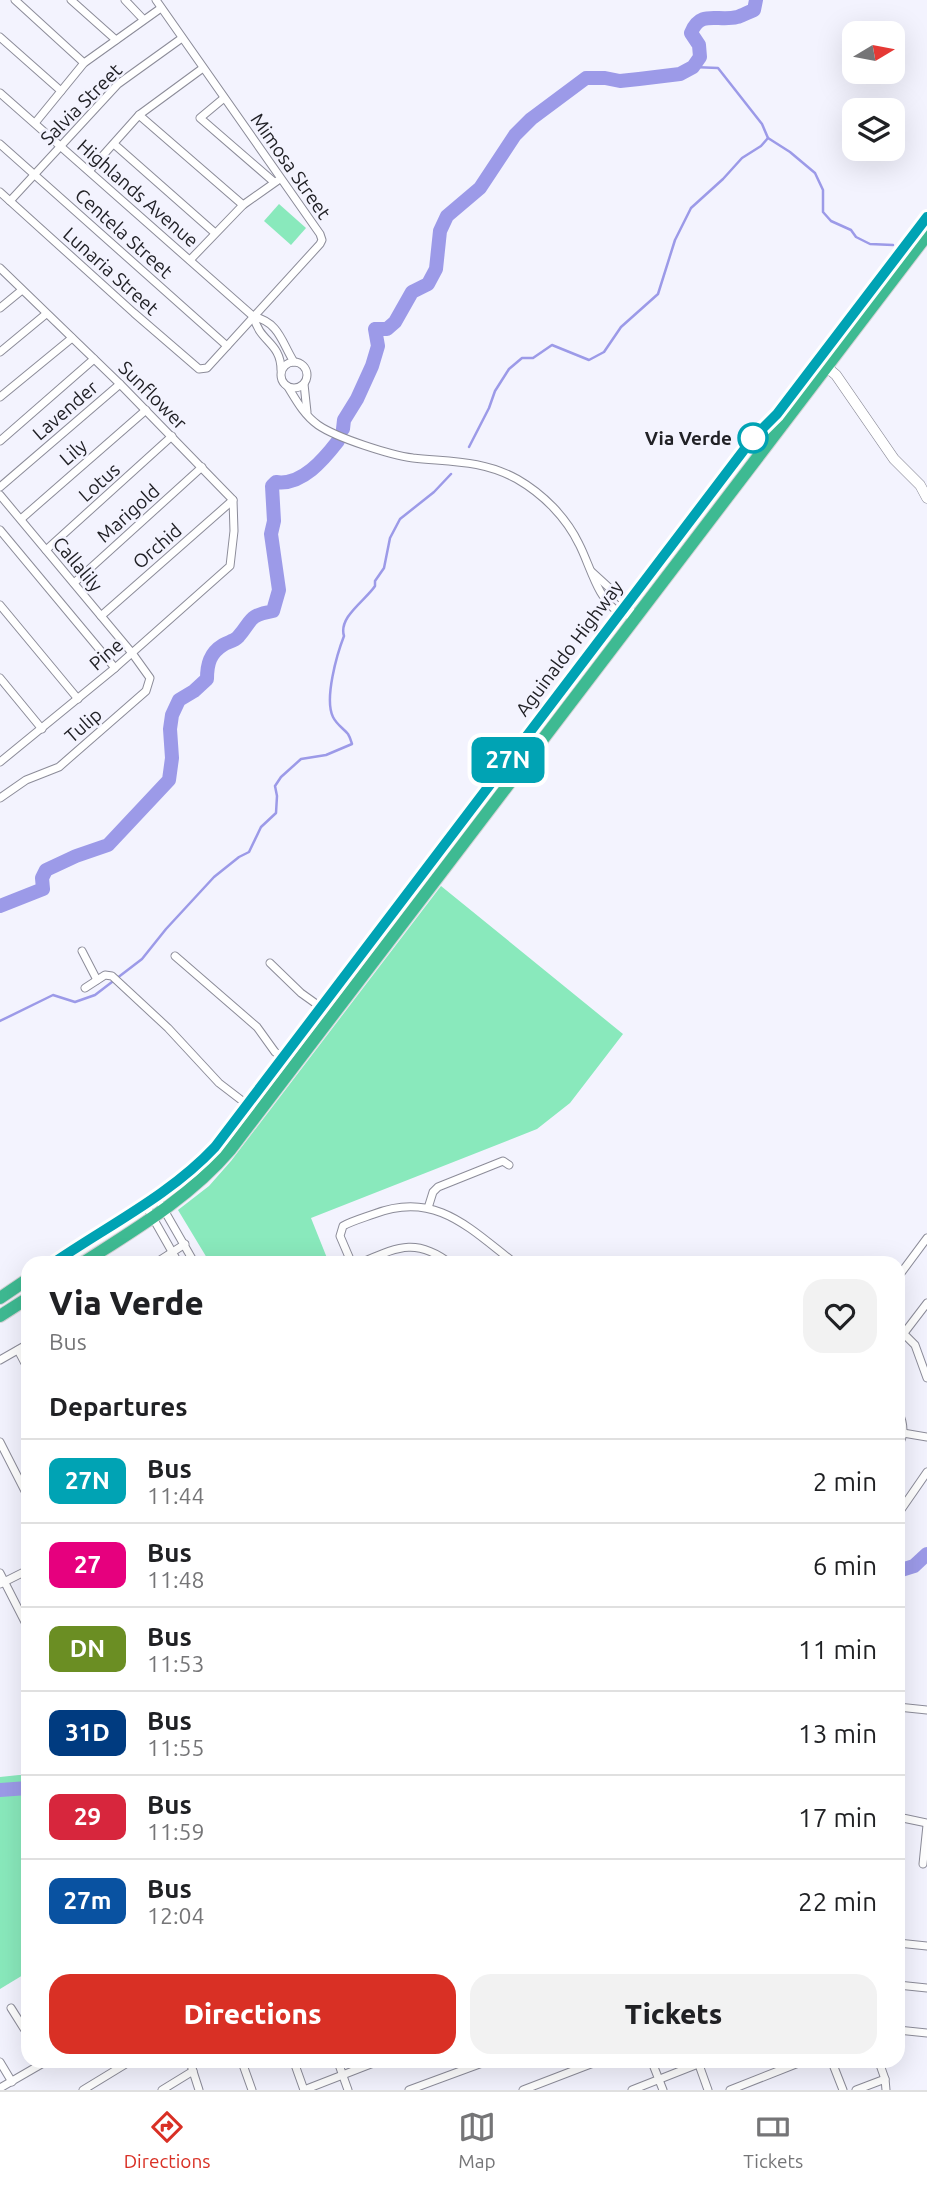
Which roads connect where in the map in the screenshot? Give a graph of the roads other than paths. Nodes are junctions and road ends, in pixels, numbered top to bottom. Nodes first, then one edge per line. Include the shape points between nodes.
1 (15, 0) edge
2 (71, 0) edge
3 (125, 0) edge
4 (156, 0) edge
5 (161, 8) junction
6 (143, 19) junction
7 (0, 37) edge
8 (182, 38) junction
9 (116, 40) junction
10 (84, 64) junction
11 (203, 68) junction
12 (61, 91) junction
13 (0, 93) edge
14 (225, 98) junction
15 (139, 115) junction
16 (34, 123) junction
17 (0, 144) edge
18 (114, 144) junction
19 (60, 146) junction
20 (89, 172) junction
21 (34, 174) junction
22 (277, 181) junction
23 (0, 192) edge
24 (10, 201) junction
25 (243, 205) junction
26 (926, 220) edge
27 (215, 233) junction
28 (927, 235) edge
29 (190, 260) junction
30 (0, 268) edge
31 (22, 290) junction
32 (0, 309) edge
33 (46, 314) junction
34 (254, 317) junction
35 (72, 338) junction
36 (228, 346) junction
37 (0, 352) edge
38 (94, 359) junction
39 (295, 362) junction
40 (821, 363) junction
41 (203, 369) joint
42 (281, 372) junction
43 (120, 384) junction
44 (304, 384) junction
45 (288, 387) junction
46 (0, 397) edge
47 (146, 410) junction
48 (308, 416) junction
49 (172, 436) junction
50 (0, 441) edge
51 (202, 467) junction
52 (0, 487) edge
53 (0, 495) edge
54 (927, 498) edge
55 (233, 500) junction
56 (20, 519) junction
57 (0, 530) edge
58 (46, 550) junction
59 (74, 583) junction
60 (0, 604) edge
61 (624, 609) junction
62 (101, 616) junction
63 (635, 617) junction
64 (132, 653) junction
65 (115, 668) junction
66 (0, 678) edge
67 (78, 699) junction
68 (42, 729) junction
69 (0, 750) edge
70 (3, 760) edge
71 (0, 798) edge
72 (386, 922) junction
73 (397, 931) junction
74 (82, 951) dead end
75 (175, 956) dead end
76 (270, 963) dead end
77 (97, 980) junction
78 (85, 988) dead end
79 (321, 1007) junction
80 (332, 1016) junction
81 (283, 1057) junction
82 (295, 1066) junction
83 (247, 1105) junction
84 (258, 1114) junction
85 (509, 1165) dead end
86 (151, 1200) junction
87 (428, 1208) junction
88 (164, 1210) junction
89 (153, 1217) junction
90 (927, 1238) edge
91 (185, 1244) junction
92 (173, 1251) junction
93 (64, 1256) edge
94 (93, 1256) edge
95 (166, 1256) edge
96 (175, 1256) edge
97 (191, 1256) edge
98 (349, 1256) edge
99 (378, 1256) edge
100 (441, 1256) edge
101 (505, 1256) edge
102 (905, 1268) edge
103 (21, 1284) edge
104 (0, 1298) edge
105 (21, 1302) edge
106 (927, 1303) edge
107 (0, 1316) edge
108 (905, 1333) edge
109 (905, 1335) edge
110 (21, 1348) edge
111 (18, 1350) junction
112 (21, 1356) edge
113 (0, 1360) edge
114 (927, 1378) edge
115 (905, 1433) edge
116 (927, 1437) edge
117 (0, 1442) edge
118 (927, 1472) edge
119 (21, 1483) edge
120 (905, 1503) edge
121 (0, 1573) edge
122 (21, 1574) edge
123 (2, 1583) edge
124 (21, 1616) edge
125 (905, 1708) edge
126 (927, 1710) edge
127 (905, 1819) edge
128 (927, 1824) edge
129 (923, 1864) dead end
130 (905, 1945) edge
131 (927, 1947) edge
132 (905, 1986) edge
133 (927, 1988) edge
134 (11, 2008) dead end
135 (21, 2024) edge
136 (905, 2031) edge
137 (927, 2033) edge
138 (0, 2062) edge
139 (35, 2068) edge
140 (120, 2068) edge
141 (192, 2068) edge
142 (244, 2068) edge
143 (296, 2068) edge
144 (340, 2068) edge
145 (360, 2068) edge
146 (469, 2068) edge
147 (580, 2068) edge
148 (654, 2068) edge
149 (686, 2068) edge
150 (700, 2068) edge
151 (786, 2068) edge
152 (834, 2068) edge
153 (881, 2068) edge
154 (193, 2071) junction
155 (342, 2075) junction
156 (659, 2079) junction
157 (885, 2079) junction
158 (12, 2082) junction
159 (0, 2088) edge
160 (83, 2090) edge
161 (162, 2090) edge
162 (199, 2090) edge
163 (252, 2090) edge
164 (304, 2090) edge
165 (348, 2090) edge
166 (409, 2090) edge
167 (523, 2090) edge
168 (632, 2090) edge
169 (663, 2090) edge
170 (709, 2090) edge
171 (730, 2090) edge
172 (843, 2090) edge
173 (856, 2090) edge
174 (886, 2090) edge

1 - 10 street
2 - 9 street
3 - 6 street
4 - 5 street, Mimosa Street
5 - 6 street
5 - 8 street, Mimosa Street
6 - 9 street
7 - 12 street
8 - 11 street, Mimosa Street
8 - 19 street, Salvia Street via 118,84
9 - 10 street
10 - 12 street
11 - 14 street, Mimosa Street
11 - 15 street
12 - 16 street
13 - 16 street, Highlands Avenue
14 - 22 street, Mimosa Street
14 - 22 street via 200,118
15 - 18 street
15 - 25 street
16 - 19 street, Highlands Avenue
17 - 21 street, Centela Street
18 - 20 street
18 - 27 street
19 - 20 street, Highlands Avenue
19 - 21 street, Salvia Street
20 - 29 street, Highlands Avenue
21 - 24 street, Salvia Street
21 - 36 street, Centela Street
22 - 25 street
22 - 34 street, Mimosa Street via 322,240
23 - 24 street, Lunaria Street
24 - 41 street, Lunaria Street
25 - 27 street
26 - 40 highway, Aguinaldo Highway
27 - 29 street
28 - 40 highway, Aguinaldo Highway
29 - 34 street, Highlands Avenue
30 - 31 street, Sunflower
31 - 32 street
31 - 33 street, Sunflower
33 - 35 street, Sunflower
33 - 37 street
34 - 36 street, Mimosa Street
34 - 39 street, Highlands Avenue via 271,324
34 - 42 street, Highlands Avenue via 256,327 279,353
35 - 38 street, Sunflower
35 - 46 street
36 - 41 street, Mimosa Street
38 - 43 street, Sunflower
38 - 50 street
39 - 42 street
39 - 44 street via 305,368
40 - 54 street via 836,375
40 - 61 highway, Aguinaldo Highway via 753,438
40 - 63 highway, Aguinaldo Highway
42 - 45 street
43 - 47 street, Sunflower
43 - 52 street, Lavender
44 - 45 street
44 - 48 street
45 - 48 street
47 - 49 street, Sunflower
47 - 56 street, Lily
48 - 61 street via 328,430 410,457 469,462 516,478 557,511 579,543 598,588 613,607
49 - 51 street, Sunflower
49 - 58 street, Lotus
51 - 55 street, Sunflower
51 - 59 street, Marigold
53 - 56 street, Callalily
55 - 62 street, Orchid
55 - 64 street, Pine via 230,566
56 - 58 street, Callalily
57 - 65 street
58 - 59 street, Callalily
59 - 62 street, Callalily
60 - 67 street
61 - 63 street
61 - 72 highway, Aguinaldo Highway
62 - 64 street, Callalily
63 - 73 highway, Aguinaldo Highway
64 - 65 street, Pine
64 - 71 street, Tulip via 150,678 146,691 59,766
65 - 67 street, Pine
66 - 68 street
67 - 68 street, Pine
68 - 70 street, Pine
69 - 70 street
72 - 73 highway
72 - 79 highway, Aguinaldo Highway
73 - 80 highway, Aguinaldo Highway
74 - 77 street
75 - 81 street via 257,1027
76 - 79 street
77 - 78 street
77 - 83 street via 112,976
79 - 80 street
79 - 81 highway, Aguinaldo Highway
80 - 82 highway, Aguinaldo Highway
81 - 82 street
81 - 83 highway, Aguinaldo Highway
82 - 84 highway, Aguinaldo Highway
83 - 84 street
83 - 86 highway, Aguinaldo Highway via 199,1163
84 - 88 highway, Aguinaldo Highway via 215,1167
85 - 87 street via 503,1161 438,1187
86 - 88 street
86 - 89 street
86 - 93 highway, Aguinaldo Highway
87 - 98 street via 384,1210 343,1226 340,1236
87 - 101 street via 458,1220
88 - 89 highway, Aguinaldo Highway
88 - 91 street
89 - 92 street
89 - 94 highway, Aguinaldo Highway
90 - 102 street
91 - 92 street
91 - 97 street
92 - 95 street
92 - 96 street
99 - 100 street via 411,1246
103 - 104 highway
105 - 107 highway
106 - 108 street
109 - 114 street via 915,1345
110 - 111 street
111 - 112 street
111 - 113 street
115 - 116 street
117 - 119 street
118 - 120 street
121 - 123 street
122 - 123 street
123 - 124 street
125 - 126 street
127 - 128 street
128 - 129 street
130 - 131 street
132 - 133 street
134 - 135 street
136 - 137 street
138 - 158 street
139 - 158 street
140 - 160 street
141 - 154 street
142 - 163 street
143 - 164 street
144 - 155 street
145 - 155 street
146 - 166 street
147 - 167 street
148 - 156 street
149 - 156 street
150 - 170 street
151 - 171 street
152 - 172 street
153 - 157 street
154 - 161 street
154 - 162 street
155 - 164 street
155 - 165 street
156 - 168 street
156 - 169 street
157 - 173 street
157 - 174 street
158 - 159 street

